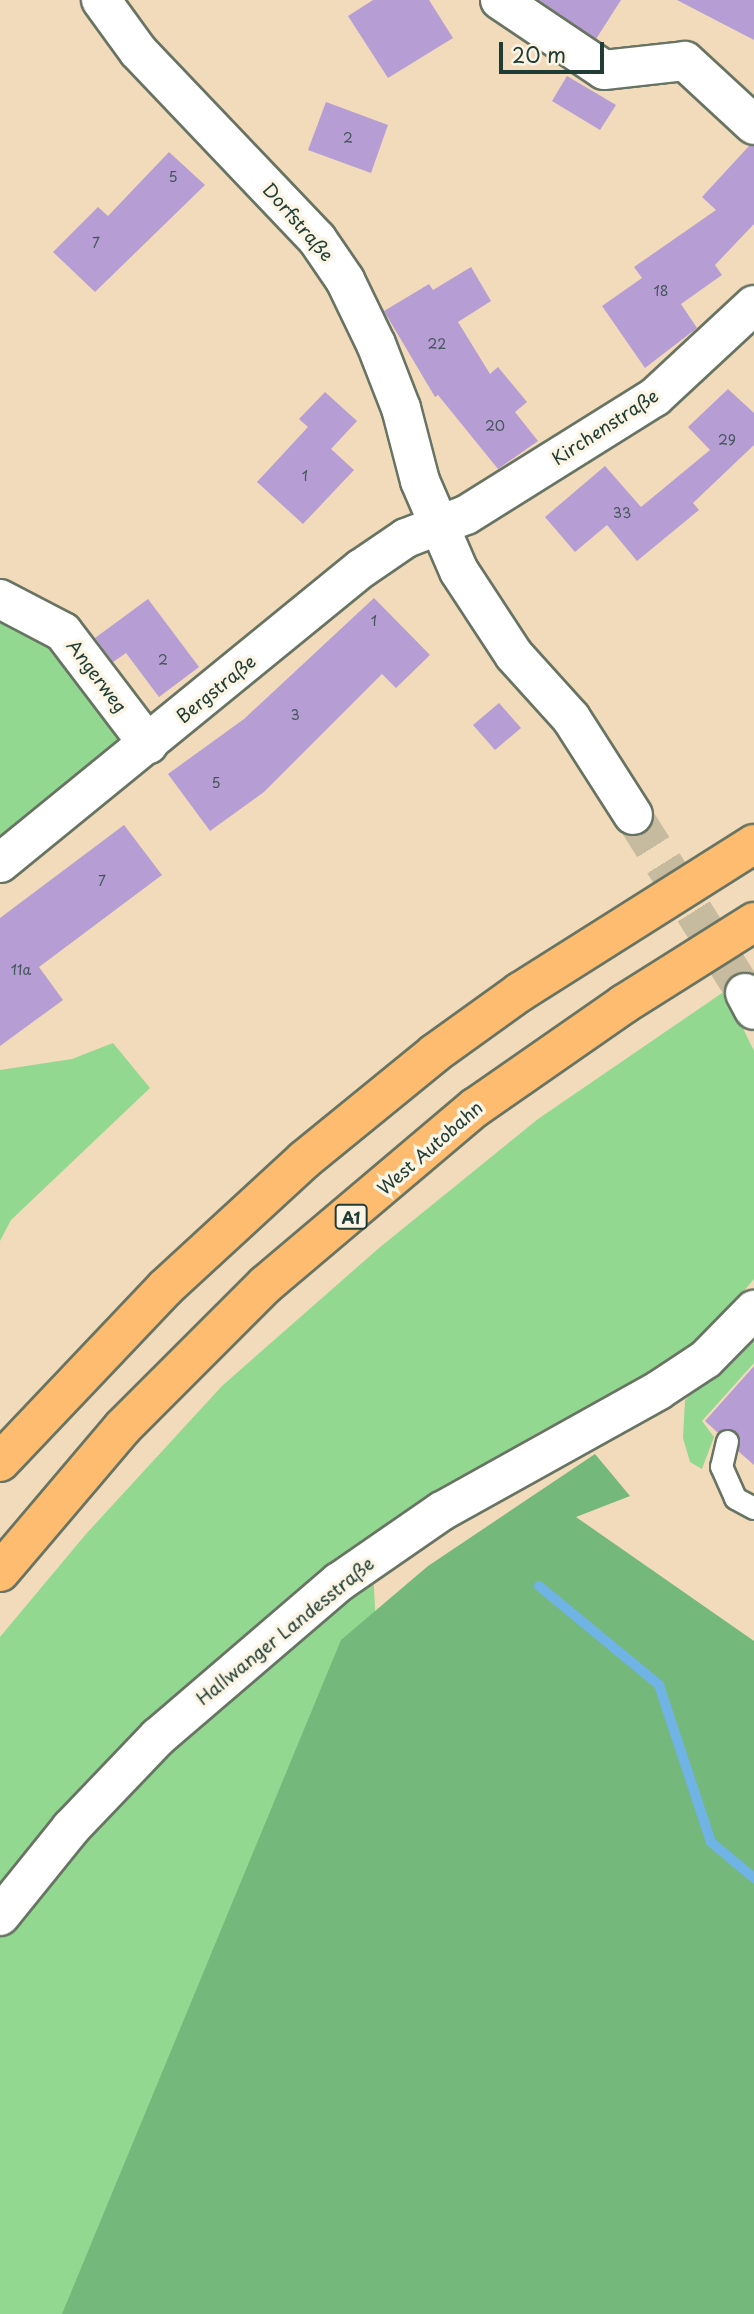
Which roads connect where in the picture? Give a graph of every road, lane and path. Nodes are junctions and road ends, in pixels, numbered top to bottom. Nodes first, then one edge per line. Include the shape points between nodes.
1 (101, 0) edge
2 (500, 0) edge
3 (754, 125) edge
4 (754, 305) edge
5 (438, 525) junction
6 (0, 599) edge
7 (148, 744) junction
8 (633, 815) tunnel mouth
9 (754, 844) edge
10 (0, 863) edge
11 (754, 922) edge
12 (754, 1310) edge
13 (727, 1441) dead end
14 (0, 1462) edge
15 (754, 1508) edge
16 (0, 1572) edge
17 (0, 1916) edge

1 - 5 street, Dorfstraße via 138,51 317,239 345,280 401,408 420,481
2 - 3 street via 604,70 685,61
4 - 5 street, Kirchenstraße via 655,397 466,515
5 - 7 street, Bergstraße via 406,538 362,568
5 - 8 street, Dorfstraße via 488,618 571,718
6 - 7 street, Angerweg via 63,632
7 - 10 street, Bergstraße
9 - 14 highway via 520,992 304,1160 164,1288
11 - 16 highway, West Autobahn / A1 via 624,1004 476,1107 265,1285 123,1427
12 - 17 street, Hallwanger Landesstraße via 706,1359 659,1390 442,1511 339,1582 158,1737 71,1828
13 - 15 lane via 721,1466 735,1498

